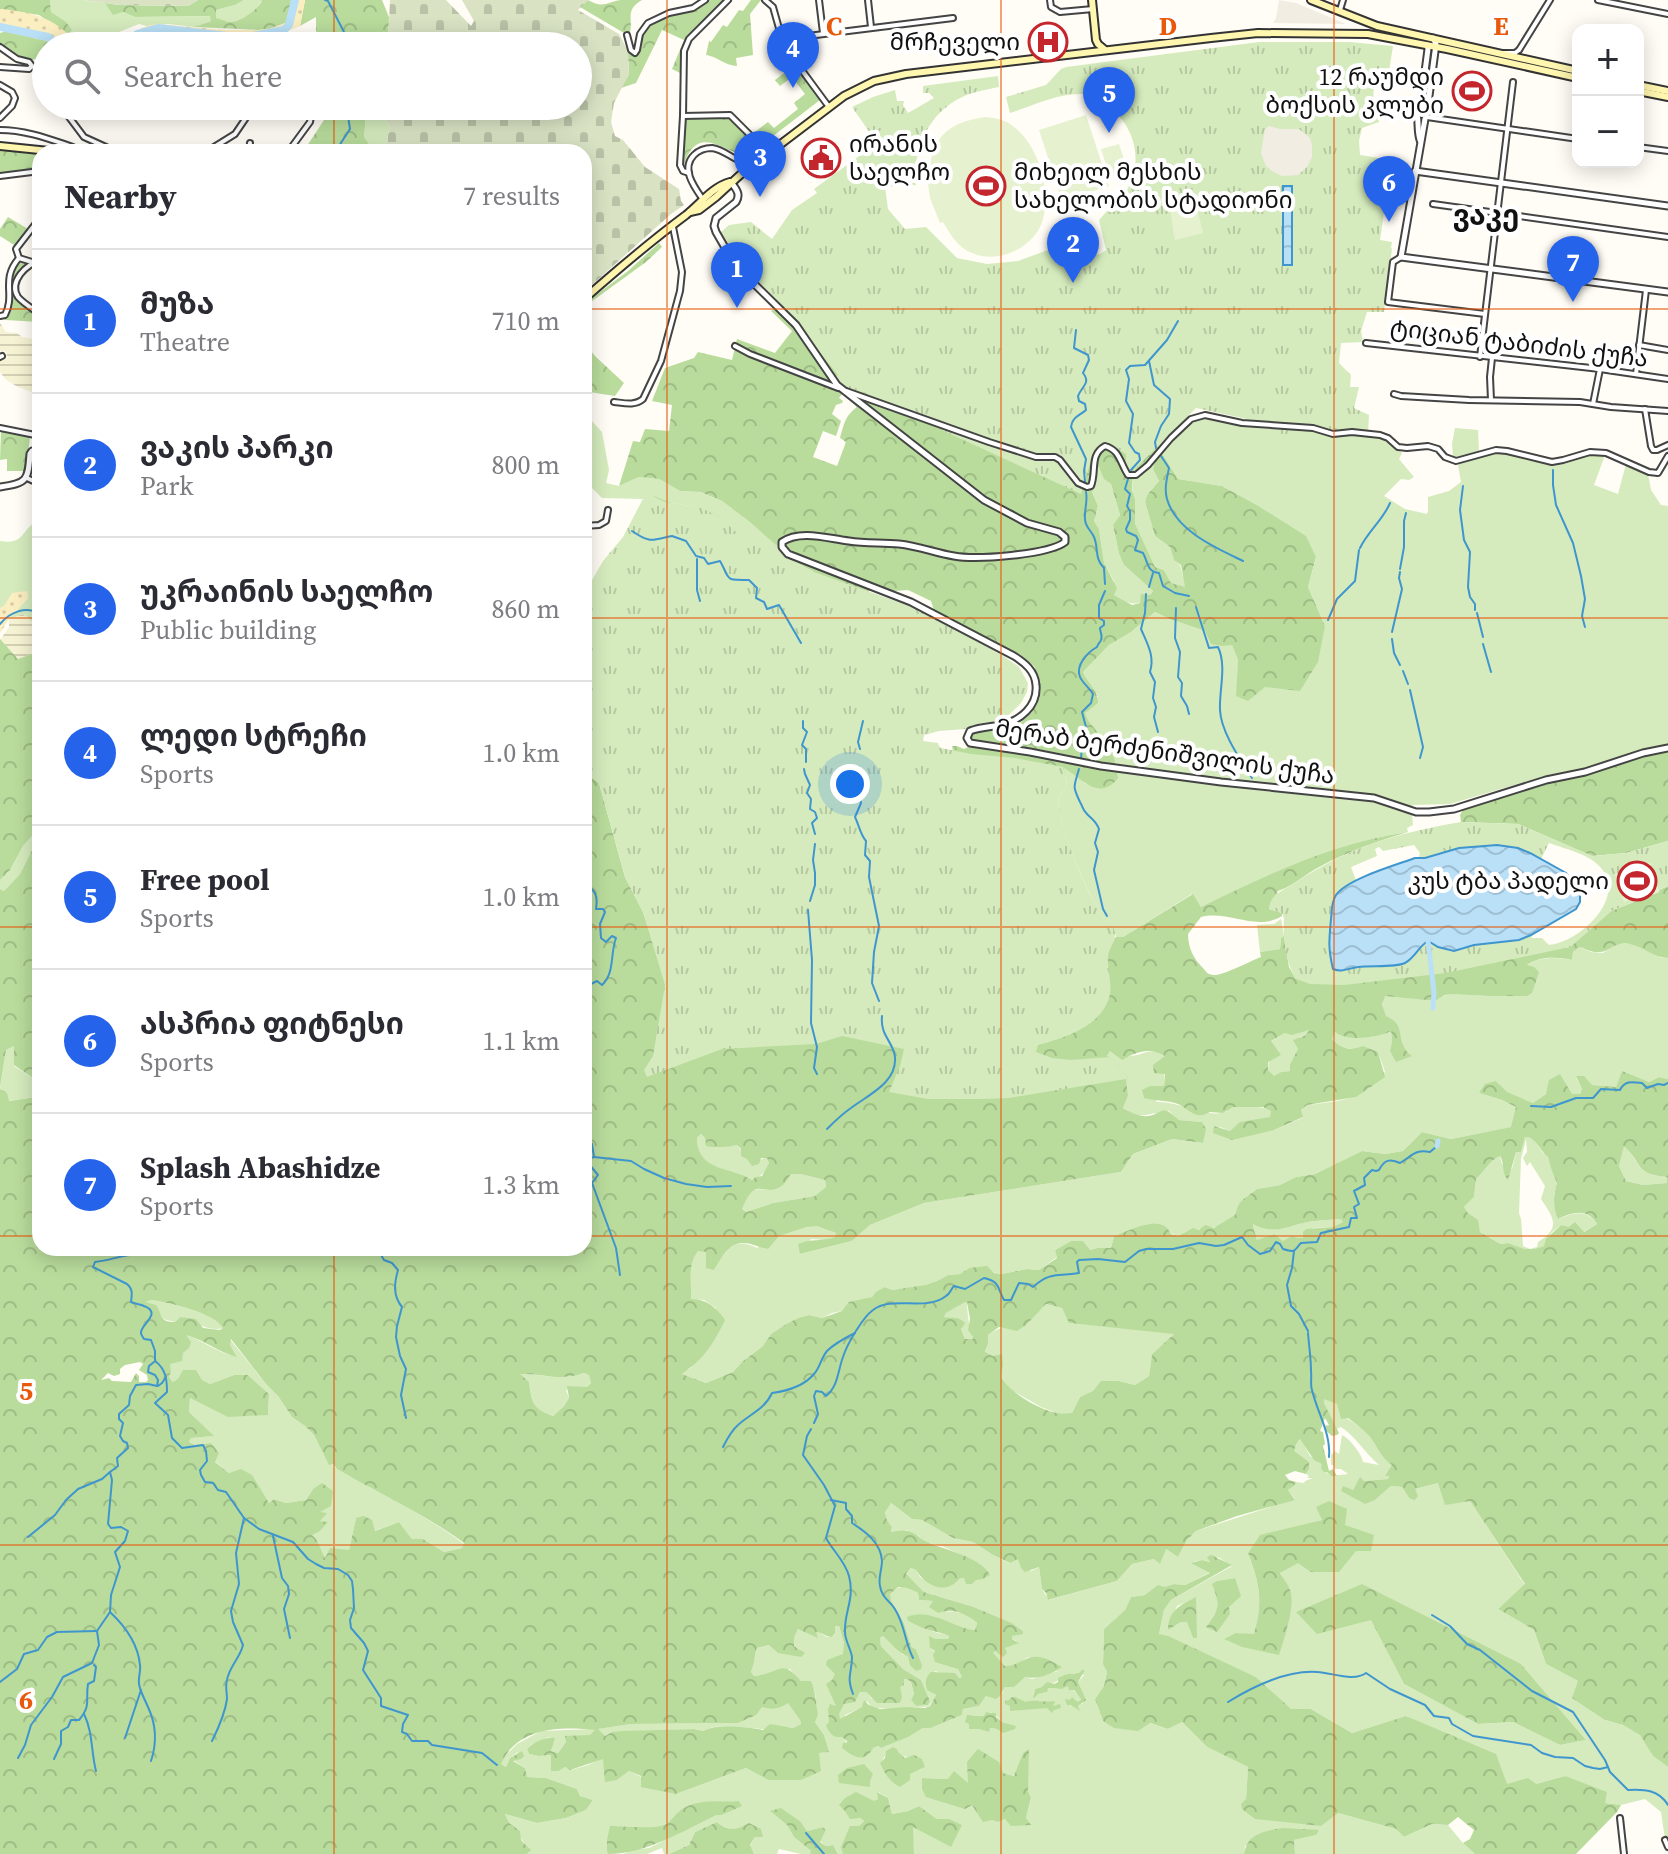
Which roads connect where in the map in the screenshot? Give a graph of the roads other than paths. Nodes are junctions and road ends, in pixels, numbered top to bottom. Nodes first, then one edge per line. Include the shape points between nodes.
1 (705, 0) edge
2 (728, 0) edge
3 (765, 0) edge
4 (819, 0) edge
5 (868, 0) edge
6 (1050, 0) edge
7 (1092, 0) edge
8 (1311, 0) edge
9 (1343, 0) edge
10 (1550, 0) edge
11 (1598, 0) edge
12 (1093, 9) junction
13 (1339, 12) junction
14 (1668, 14) edge
15 (953, 18) dead end
16 (871, 27) junction
17 (823, 33) junction
18 (627, 35) dead end
19 (1433, 38) junction
20 (1096, 40) junction
21 (1427, 45) junction
22 (784, 46) junction
23 (0, 47) edge
24 (1436, 47) junction
25 (1106, 50) junction
26 (1519, 50) junction
27 (1083, 52) junction
28 (1502, 53) junction
29 (1523, 58) junction
30 (0, 67) edge
31 (1572, 70) edge
32 (1572, 77) edge
33 (1513, 82) dead end
34 (0, 85) edge
35 (1644, 87) edge
36 (1644, 92) edge
37 (1668, 94) edge
38 (829, 107) junction
39 (1423, 115) junction
40 (683, 116) junction
41 (0, 118) edge
42 (71, 120) edge
43 (244, 120) edge
44 (310, 120) edge
45 (1507, 129) junction
46 (0, 130) edge
47 (1572, 138) edge
48 (64, 144) edge
49 (99, 144) edge
50 (219, 144) edge
51 (294, 144) edge
52 (0, 146) edge
53 (1644, 148) edge
54 (32, 149) edge
55 (1668, 151) edge
56 (766, 155) junction
57 (755, 164) junction
58 (1415, 171) junction
59 (32, 172) edge
60 (689, 173) junction
61 (0, 176) edge
62 (731, 182) junction
63 (1501, 183) junction
64 (704, 202) junction
65 (1433, 204) dead end
66 (1668, 206) edge
67 (1497, 214) junction
68 (672, 224) junction
69 (32, 228) edge
70 (1668, 237) edge
71 (1401, 257) junction
72 (19, 258) junction
73 (32, 262) joint
74 (1491, 269) junction
75 (1646, 290) junction
76 (592, 292) edge
77 (1668, 292) edge
78 (32, 308) edge
79 (1485, 314) junction
80 (0, 316) edge
81 (1366, 343) dead end
82 (1639, 345) junction
83 (735, 346) dead end
84 (1668, 350) edge
85 (1480, 357) junction
86 (1492, 358) junction
87 (1600, 369) junction
88 (1636, 374) junction
89 (1668, 379) edge
90 (841, 389) junction
91 (1394, 394) dead end
92 (1491, 400) junction
93 (614, 402) dead end
94 (1593, 404) junction
95 (1645, 409) junction
96 (1668, 411) edge
97 (0, 428) edge
98 (32, 434) edge
99 (1668, 445) edge
100 (32, 451) edge
101 (1668, 456) edge
102 (27, 478) junction
103 (32, 480) edge
104 (0, 487) edge
105 (608, 510) dead end
106 (592, 525) edge
107 (1668, 748) edge
108 (1620, 1818) dead end
109 (1665, 1840) dead end
110 (1668, 1847) edge
111 (1624, 1854) edge

1 - 18 street via 648,23 635,53
2 - 40 street via 687,40
3 - 22 street via 773,7
4 - 17 street
5 - 16 street
6 - 12 street via 1060,12
7 - 12 main road
8 - 13 main road
9 - 13 street
10 - 26 street
11 - 14 street
12 - 20 main road
13 - 19 main road
15 - 16 street
16 - 17 street
17 - 22 street via 789,40
19 - 24 street
19 - 28 main road
20 - 25 main road
20 - 27 main road
21 - 24 main road
21 - 25 main road via 1368,34 1282,32
21 - 39 street
22 - 38 street
23 - 30 street via 32,66
24 - 32 main road
24 - 39 street
25 - 27 main road
26 - 28 street
26 - 29 street
27 - 38 main road via 894,76 856,88
28 - 29 main road
29 - 31 main road
33 - 45 street
34 - 41 street via 15,98
35 - 37 main road
36 - 37 main road
38 - 56 main road
39 - 45 street
39 - 58 street
40 - 56 street via 730,115
40 - 60 street via 680,165
42 - 49 street via 84,137
43 - 50 street
44 - 51 street
45 - 47 street
45 - 63 street
46 - 48 street
52 - 54 main road
53 - 55 street
56 - 57 main road
57 - 60 street via 709,148 691,159
57 - 62 main road
58 - 63 street
58 - 71 street
59 - 61 street
60 - 64 street
62 - 64 main road
62 - 90 street, მერაბ ბერძენიშვილის ქუჩა via 739,199 716,218 719,238 735,265 800,331
63 - 66 street
63 - 67 street
64 - 68 main road
65 - 67 street
67 - 70 street
67 - 74 street
68 - 76 main road
68 - 93 street via 682,272 661,361 643,399 634,404
69 - 72 street via 17,246
71 - 74 street
71 - 79 street via 1393,262 1388,302
72 - 73 street
72 - 80 street via 8,276 9,307
73 - 78 street via 19,276 16,291
74 - 75 street
74 - 79 street
75 - 77 street
75 - 82 street
79 - 85 street
81 - 85 street, ტიციან ტაბიძის ქუჩა
82 - 84 street
82 - 88 street
83 - 90 street
85 - 86 street, ტიციან ტაბიძის ქუჩა
86 - 87 street, ტიციან ტაბიძის ქუჩა
86 - 92 street
87 - 88 street, ტიციან ტაბიძის ქუჩა
87 - 94 street
88 - 89 street, ტიციან ტაბიძის ქუჩა
90 - 101 street via 1036,457 1055,457 1087,487 1093,482 1100,448 1113,450 1128,475 1136,475 1198,416 1333,434 1368,433 1398,447 1438,449 1456,461 1496,450 1552,462 1590,452 1658,473
90 - 107 street, მერაბ ბერძენიშვილის ქუჩა via 984,500 1065,539 1058,547 976,558 823,537 782,542 788,554 911,602 1026,664 1036,683 1032,704 1009,723 970,731 970,743 1101,766 1374,798 1416,812 1454,809
91 - 92 street
92 - 94 street
94 - 95 street
95 - 96 street
95 - 99 street via 1653,450
97 - 98 street
100 - 102 street
102 - 103 street
102 - 104 street
105 - 106 street via 606,521
108 - 111 street
109 - 110 street

